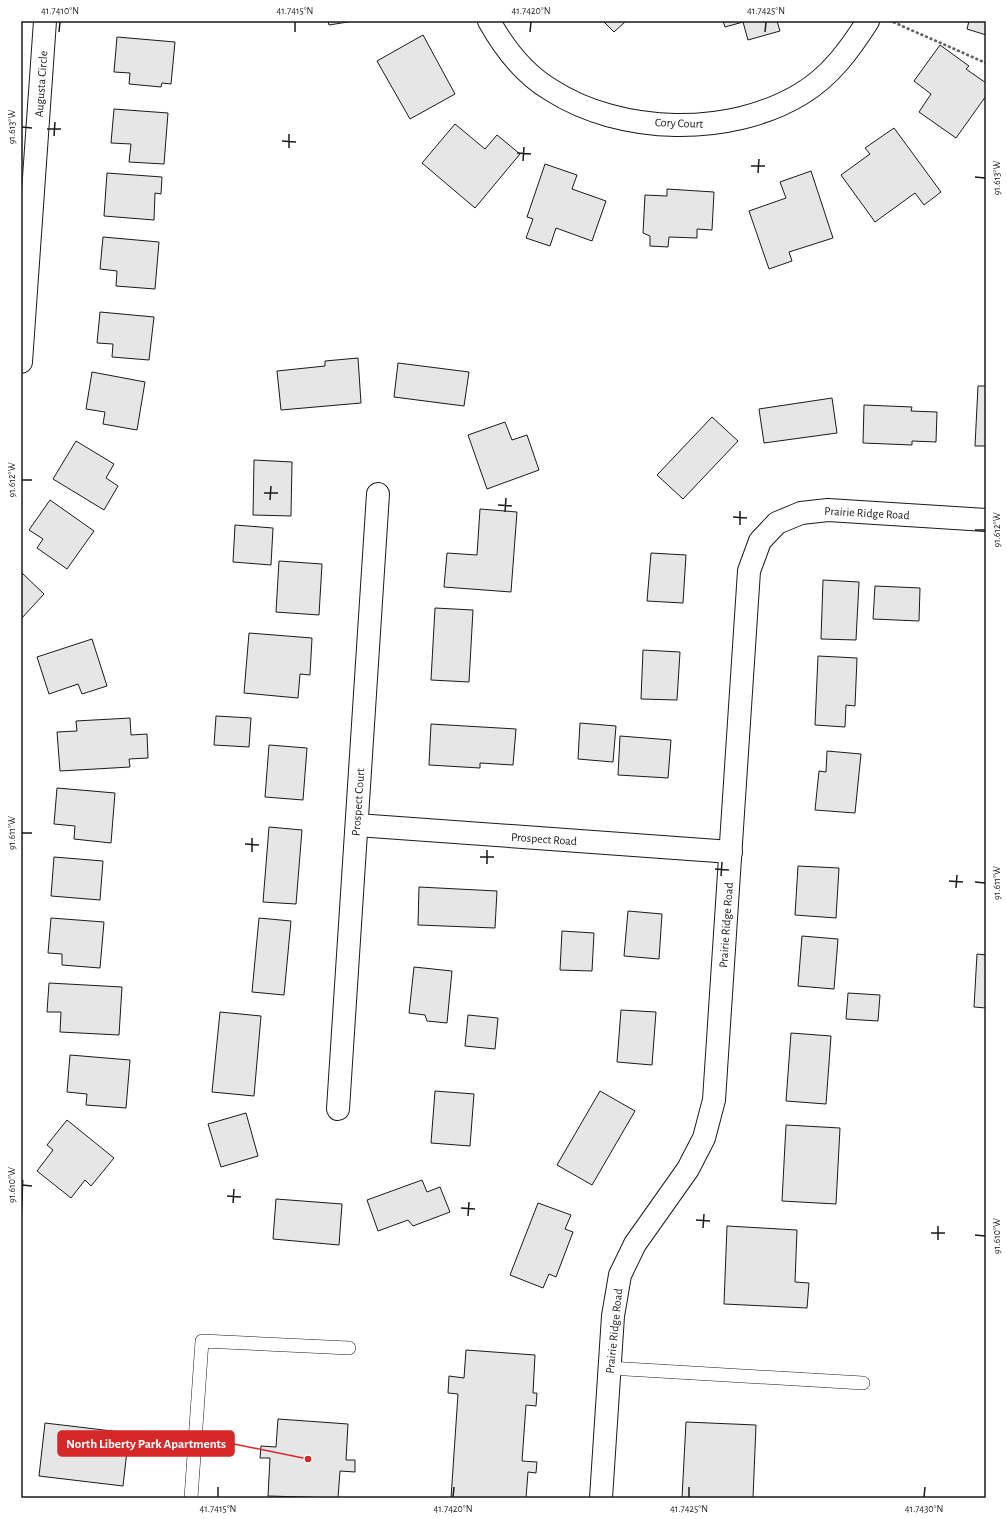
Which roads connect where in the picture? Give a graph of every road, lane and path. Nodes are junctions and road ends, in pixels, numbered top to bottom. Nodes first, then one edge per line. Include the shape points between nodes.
1 (45, 21) edge
2 (489, 21) edge
3 (868, 21) edge
4 (890, 21) edge
5 (986, 63) edge
6 (21, 362) edge
7 (378, 494) dead end
8 (986, 520) edge
9 (357, 825) junction
10 (731, 852) junction
11 (338, 1109) dead end
12 (349, 1348) dead end
13 (609, 1368) junction
14 (863, 1383) dead end
15 (191, 1498) edge
16 (601, 1498) edge

1 - 6 street, Augusta Circle
2 - 3 street, Cory Court via 499,40 520,65 550,90 584,108 621,119 698,125 731,122 768,111 802,94 828,73 851,49
4 - 5 path
7 - 9 street, Prospect Court
8 - 10 street, Prairie Ridge Road via 828,510 800,513 777,523 760,541 749,571
9 - 10 street, Prospect Road
9 - 11 street, Prospect Court
10 - 13 street, Prairie Ridge Road via 714,1100 704,1138 691,1163 635,1244 620,1275 612,1316
12 - 15 lane via 202,1341
13 - 14 lane
13 - 16 street, Prairie Ridge Road

